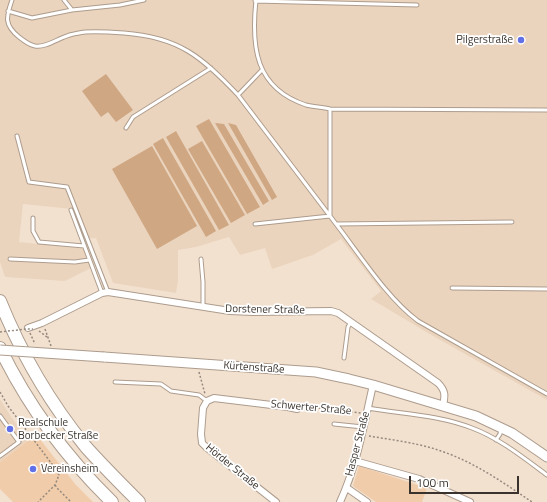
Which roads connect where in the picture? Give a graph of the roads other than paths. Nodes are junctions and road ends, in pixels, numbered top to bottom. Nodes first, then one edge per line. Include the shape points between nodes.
1 (12, 0) edge
2 (64, 0) edge
3 (144, 0) edge
4 (255, 1) edge
5 (417, 5) dead end
6 (72, 10) junction
7 (8, 11) junction
8 (211, 68) junction
9 (262, 70) junction
10 (238, 95) junction
11 (330, 109) junction
12 (547, 110) edge
13 (126, 128) dead end
14 (17, 136) dead end
15 (70, 210) dead end
16 (330, 216) junction
17 (33, 218) dead end
18 (512, 222) dead end
19 (255, 224) dead end
20 (336, 224) junction
21 (84, 246) junction
22 (10, 259) dead end
23 (201, 259) dead end
24 (90, 260) junction
25 (452, 288) dead end
26 (547, 289) edge
27 (105, 293) junction
28 (0, 301) edge
29 (203, 307) junction
30 (351, 322) junction
31 (28, 328) road end
32 (0, 349) edge
33 (344, 358) dead end
34 (115, 382) dead end
35 (373, 385) junction
36 (547, 394) edge
37 (207, 401) junction
38 (443, 406) junction
39 (297, 410) road end
40 (367, 411) junction
41 (0, 416) edge
42 (334, 424) dead end
43 (363, 427) junction
44 (501, 427) junction
45 (496, 440) junction
46 (0, 456) edge
47 (547, 457) edge
48 (355, 461) junction
49 (547, 475) edge
50 (347, 488) junction
51 (112, 502) edge
52 (139, 502) edge
53 (276, 502) edge
54 (340, 502) edge
55 (367, 502) edge
56 (470, 502) edge

1 - 7 lane
2 - 6 lane
3 - 6 lane
4 - 5 lane
4 - 9 lane via 255,44
6 - 7 lane via 32,18
7 - 8 lane via 7,20 11,31 34,46 86,32 140,34 178,45
8 - 10 lane
8 - 13 lane via 133,117
9 - 10 lane
9 - 11 lane via 280,92 293,100
10 - 16 lane
11 - 12 lane
11 - 16 lane
14 - 27 lane via 28,182 67,187
15 - 21 lane
16 - 19 lane
16 - 20 lane
17 - 21 lane via 33,231 39,242
18 - 20 lane
20 - 36 lane via 407,313
21 - 24 lane
22 - 24 lane via 75,262
23 - 29 lane
24 - 27 lane
25 - 26 lane
27 - 29 street, Dorstener Straße
27 - 31 street
28 - 52 highway via 29,361 60,413 111,475
29 - 30 street, Dorstener Straße via 253,312 331,311
30 - 33 lane
30 - 38 street, Dorstener Straße via 438,383 445,390
32 - 35 main road, Kürtenstraße, bridge via 316,372
32 - 51 highway via 41,419 93,484
34 - 37 lane via 161,384 171,391 199,395
35 - 38 main road, Kürtenstraße
35 - 40 street, Hasper Straße
37 - 39 street, Schwerter Straße via 214,398
37 - 53 street, Hörder Straße via 203,408 202,442
38 - 44 main road, Kürtenstraße
40 - 43 street, Hasper Straße
40 - 45 lane via 450,421 474,428
41 - 46 lane via 19,442
42 - 43 lane
43 - 48 street, Hasper Straße
44 - 45 lane
44 - 47 main road, Kürtenstraße
45 - 49 lane
48 - 50 street, Hasper Straße
48 - 56 street via 419,479
50 - 54 street, Hasper Straße
50 - 55 street

